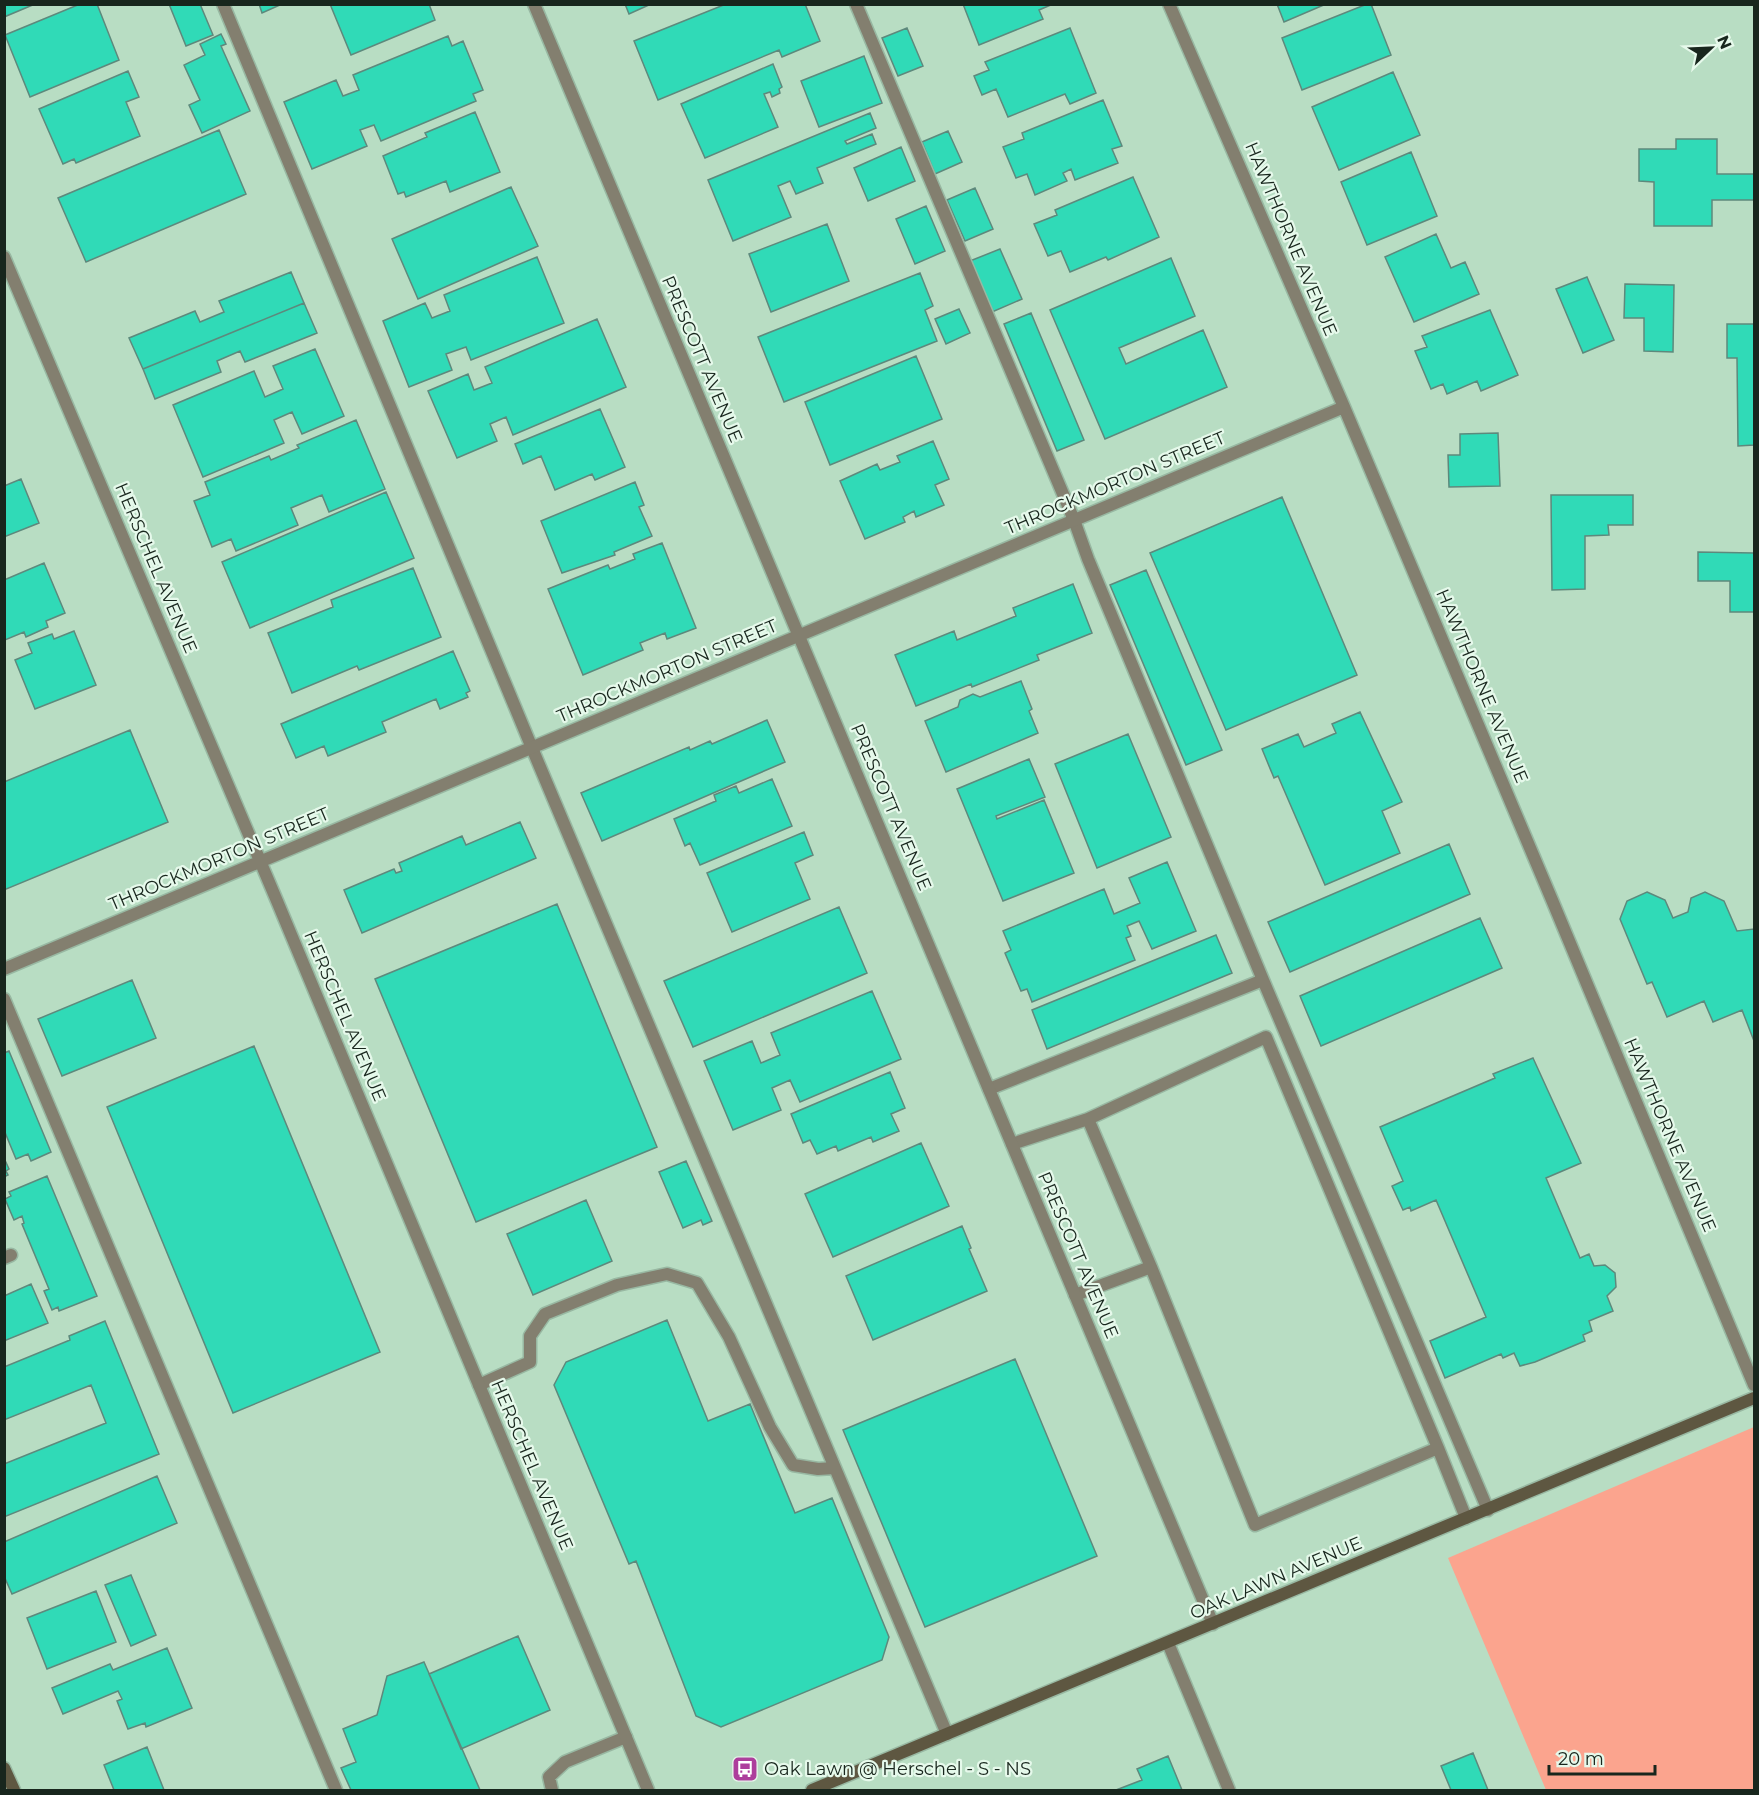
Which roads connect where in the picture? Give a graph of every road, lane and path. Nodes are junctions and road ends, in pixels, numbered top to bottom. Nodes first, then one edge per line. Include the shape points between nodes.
1 (223, 4) edge
2 (534, 4) edge
3 (856, 4) edge
4 (1169, 4) edge
5 (4, 257) edge
6 (1344, 407) junction
7 (1074, 520) junction
8 (799, 635) junction
9 (532, 748) junction
10 (260, 861) junction
11 (4, 969) edge
12 (1263, 980) junction
13 (4, 999) edge
14 (988, 1089) junction
15 (1088, 1119) junction
16 (1012, 1144) junction
17 (1150, 1267) junction
18 (1075, 1295) junction
19 (479, 1385) junction
20 (1755, 1385) edge
21 (1755, 1398) edge
22 (1438, 1448) junction
23 (835, 1468) junction
24 (1488, 1510) junction
25 (1466, 1518) junction
26 (1213, 1624) junction
27 (1168, 1643) junction
28 (947, 1734) junction
29 (626, 1737) junction
30 (4, 1768) edge
31 (14, 1791) edge
32 (336, 1791) edge
33 (552, 1791) edge
34 (648, 1791) edge
35 (812, 1791) edge
36 (1229, 1791) edge

1 - 9 street
2 - 8 street, PRESCOTT AVENUE
3 - 7 street
4 - 6 street, HAWTHORNE AVENUE
5 - 10 street, HERSCHEL AVENUE
6 - 7 street, THROCKMORTON STREET
6 - 20 street, HAWTHORNE AVENUE
7 - 8 street, THROCKMORTON STREET
7 - 12 street
8 - 9 street, THROCKMORTON STREET
8 - 14 street, PRESCOTT AVENUE
9 - 10 street, THROCKMORTON STREET
9 - 23 street
10 - 11 street, THROCKMORTON STREET
10 - 19 street, HERSCHEL AVENUE
12 - 14 street
12 - 24 street
13 - 32 street
14 - 16 street, PRESCOTT AVENUE
15 - 16 street
15 - 17 street
15 - 22 street via 1266,1036
16 - 18 street, PRESCOTT AVENUE
17 - 18 street
17 - 22 street via 1255,1525
18 - 26 street, PRESCOTT AVENUE
19 - 23 street via 530,1362 530,1336 545,1314 617,1285 667,1274 696,1283 729,1337 770,1427 793,1465
19 - 29 street, HERSCHEL AVENUE
21 - 24 main road, OAK LAWN AVENUE
22 - 25 street
23 - 28 street
24 - 25 main road, OAK LAWN AVENUE
25 - 26 main road, OAK LAWN AVENUE
26 - 27 main road, OAK LAWN AVENUE
27 - 28 main road, OAK LAWN AVENUE
27 - 36 street
28 - 35 main road, OAK LAWN AVENUE
29 - 33 street via 565,1762 549,1777
29 - 34 street, HERSCHEL AVENUE
30 - 31 main road

